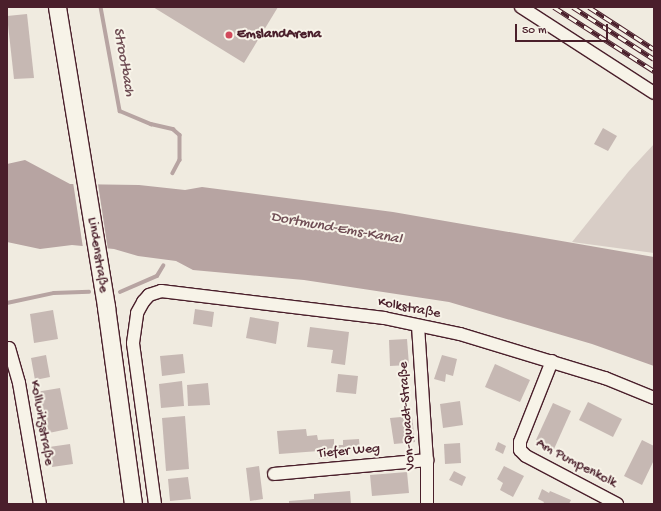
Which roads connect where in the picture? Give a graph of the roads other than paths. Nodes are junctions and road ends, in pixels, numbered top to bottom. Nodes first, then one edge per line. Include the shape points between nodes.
1 (57, 7) edge
2 (520, 7) edge
3 (654, 93) edge
4 (418, 326) junction
5 (9, 348) dead end
6 (552, 361) junction
7 (654, 398) edge
8 (427, 460) junction
9 (274, 474) dead end
10 (132, 503) edge
11 (40, 504) edge
12 (155, 504) edge
13 (427, 504) edge
14 (617, 504) edge

1 - 10 main road, Lindenstraße via 84,171
2 - 3 street
4 - 6 street, Kolkstraße via 484,340
4 - 8 street, Von-Quadt-Straße
4 - 12 street, Kolkstraße via 384,318 171,290 149,295 137,313 133,343
5 - 11 street, Kollwitzstraße via 19,383
6 - 7 street, Kolkstraße via 605,378
6 - 14 street, Am Pumpenkolk via 520,442 520,450 526,456
8 - 9 street, Tiefer Weg
8 - 13 street, Von-Quadt-Straße

